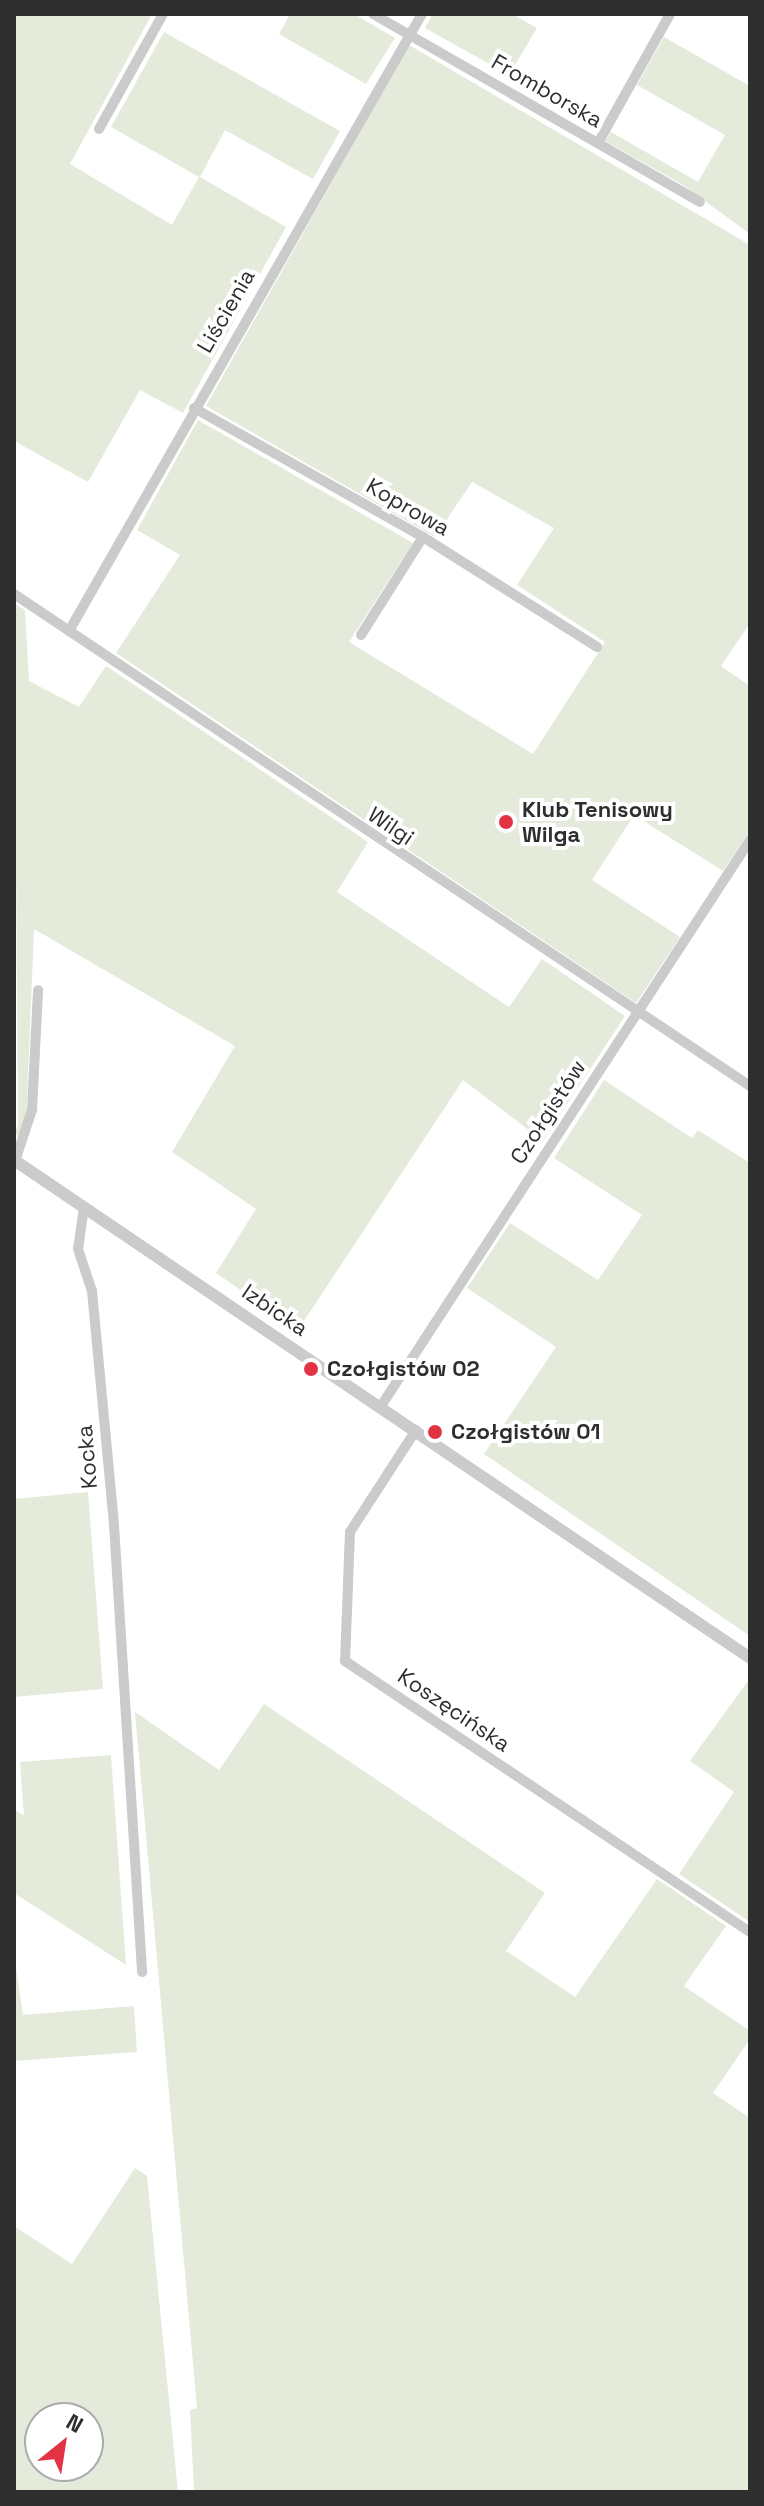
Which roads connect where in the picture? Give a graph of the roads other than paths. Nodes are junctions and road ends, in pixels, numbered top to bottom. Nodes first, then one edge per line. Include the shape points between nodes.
1 (163, 14) edge
2 (373, 14) edge
3 (422, 14) edge
4 (670, 14) edge
5 (410, 35) junction
6 (99, 129) dead end
7 (598, 143) junction
8 (700, 202) dead end
9 (194, 408) junction
10 (423, 537) junction
11 (14, 594) edge
12 (69, 631) junction
13 (361, 635) dead end
14 (597, 647) dead end
15 (750, 840) edge
16 (38, 990) dead end
17 (635, 1013) junction
18 (750, 1086) edge
19 (14, 1160) edge
20 (84, 1207) junction
21 (381, 1406) junction
22 (416, 1430) junction
23 (750, 1658) edge
24 (750, 1932) edge
25 (142, 1972) dead end

1 - 6 street
2 - 5 street, Fromborska
3 - 5 street, Liścienia
4 - 7 street
5 - 7 street, Fromborska
5 - 9 street, Liścienia
7 - 8 street, Fromborska
9 - 10 street, Koprowa
9 - 12 street, Liścienia
10 - 13 street
10 - 14 street, Koprowa
11 - 12 street, Wilgi
12 - 17 street, Wilgi
15 - 17 street, Czołgistów
16 - 19 street via 32,1110
17 - 18 street, Wilgi
17 - 21 street, Czołgistów
19 - 20 street, Izbicka
20 - 21 street, Izbicka
20 - 25 street, Kocka via 78,1249 92,1291
21 - 22 street, Izbicka
22 - 23 street, Izbicka
22 - 24 street, Koszęcińska via 350,1532 345,1661

